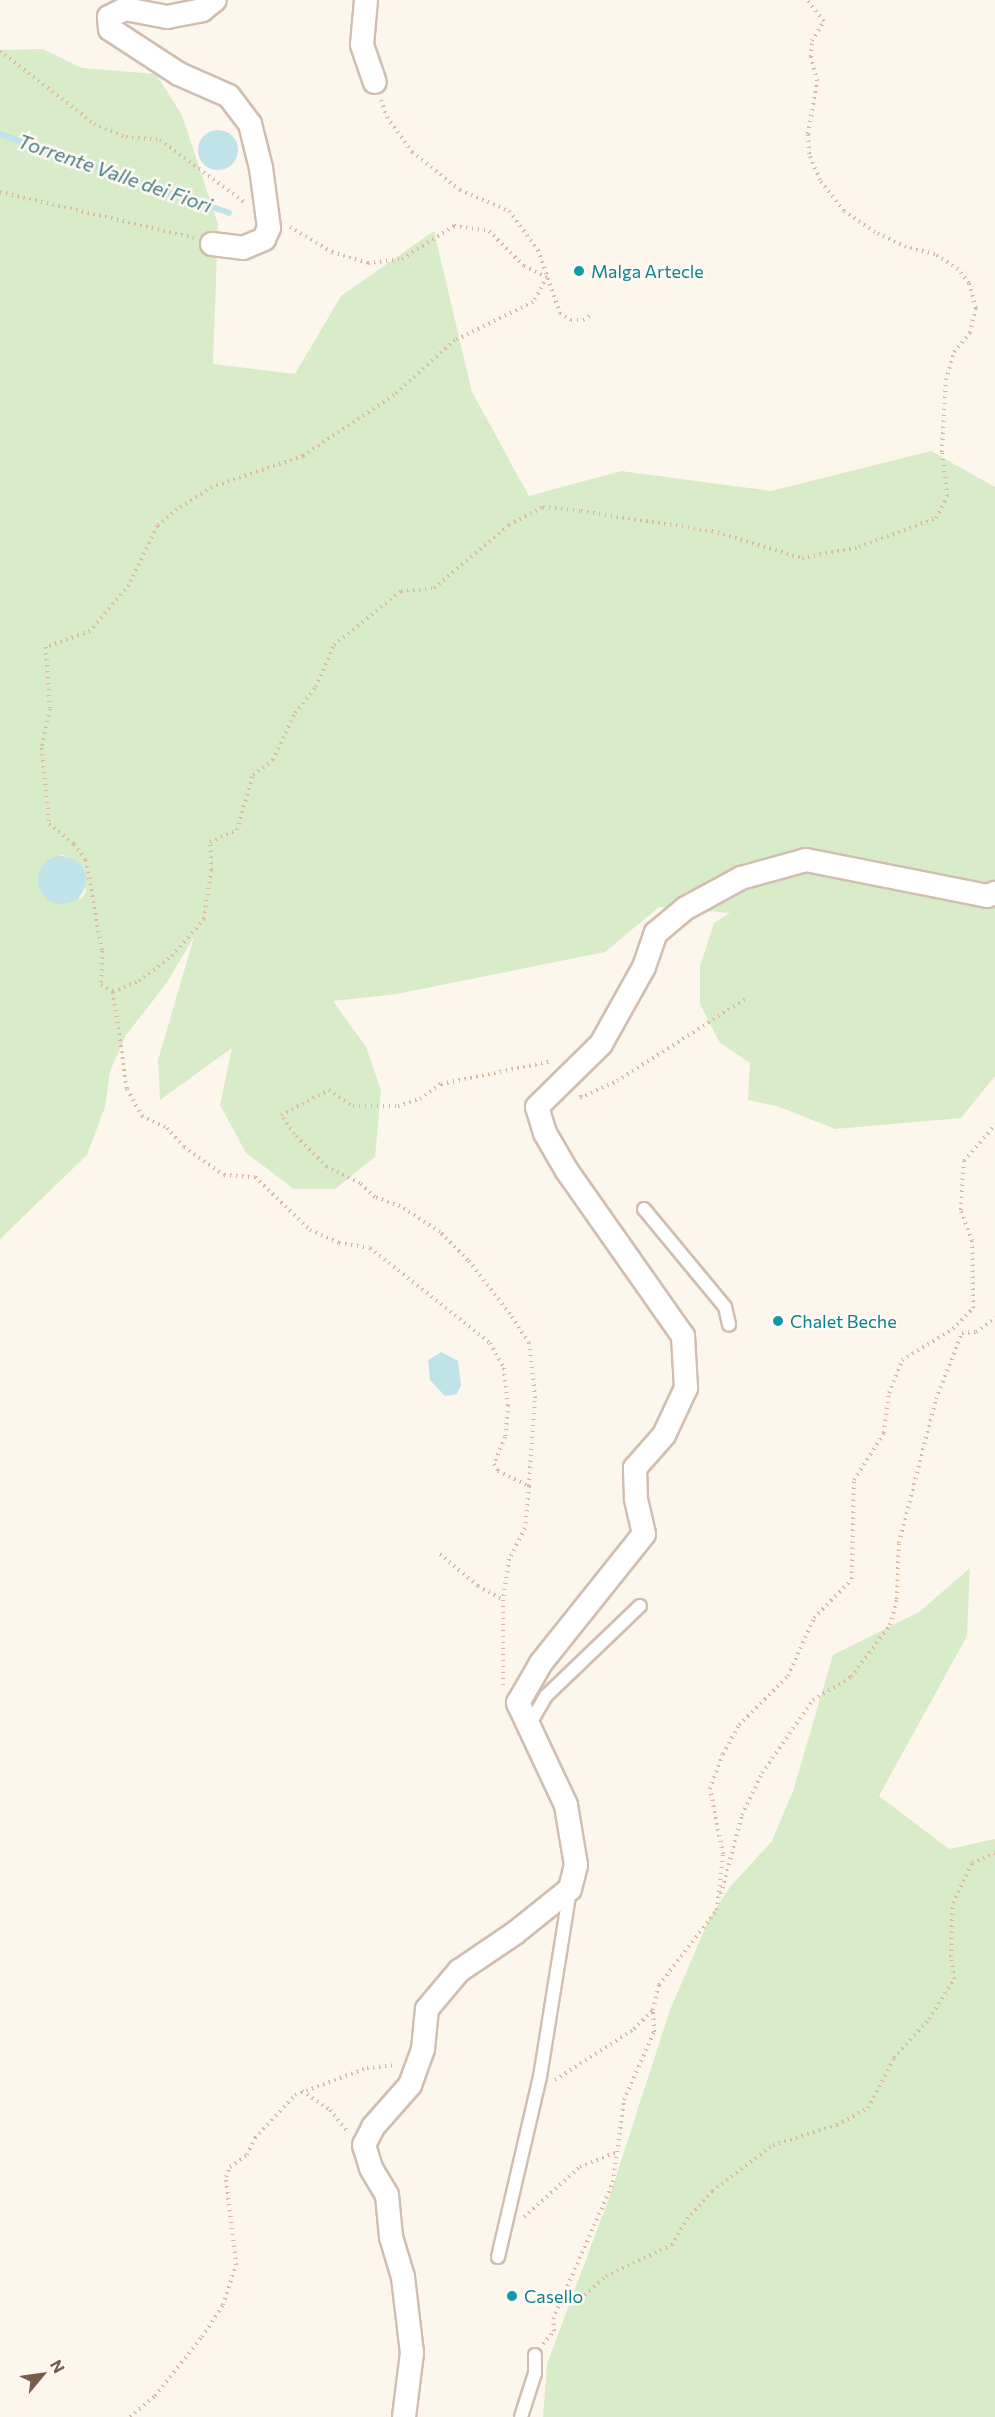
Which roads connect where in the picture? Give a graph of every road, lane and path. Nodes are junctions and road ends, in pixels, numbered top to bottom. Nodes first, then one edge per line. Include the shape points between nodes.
1 (215, 0) edge
2 (366, 0) edge
3 (807, 0) edge
4 (0, 51) edge
5 (375, 82) joint
6 (0, 192) edge
7 (268, 211) junction
8 (212, 244) joint
9 (547, 277) junction
10 (592, 314) dead end
11 (995, 893) edge
12 (113, 992) junction
13 (745, 999) dead end
14 (585, 1059) junction
15 (558, 1060) dead end
16 (995, 1125) edge
17 (644, 1209) dead end
18 (995, 1318) edge
19 (729, 1325) dead end
20 (529, 1486) junction
21 (440, 1554) dead end
22 (503, 1600) junction
23 (640, 1606) dead end
24 (524, 1718) junction
25 (995, 1853) edge
26 (570, 1889) junction
27 (717, 1910) junction
28 (653, 2010) junction
29 (419, 2060) junction
30 (556, 2081) dead end
31 (302, 2091) junction
32 (364, 2145) junction
33 (618, 2151) junction
34 (504, 2236) junction
35 (498, 2257) dead end
36 (560, 2304) junction
37 (535, 2355) joint
38 (130, 2417) edge
39 (404, 2417) edge
40 (521, 2417) edge

1 - 7 street via 202,10 167,17 125,9 109,17 110,29 179,74 229,96 250,124
2 - 5 street via 362,45
3 - 12 path via 824,21 812,41 817,81 808,134 809,154 820,180 844,211 875,232 906,247 935,254 958,269 969,283 976,308 970,333 954,352 946,380 942,452 947,496 936,518 859,547 802,558 712,531 581,511 543,507 509,525 434,588 401,591 334,645 316,687 295,713 273,760 253,775 237,830 210,842 211,870 204,919 172,956 139,981
4 - 7 path via 94,124 126,136 160,140 220,186
5 - 9 path via 387,117 412,152 460,190 508,211 538,250
6 - 8 path
7 - 8 street via 269,228 264,239 243,248
7 - 9 path via 302,237 368,263 402,260 454,226 489,231 524,267
9 - 10 path via 560,313 571,320 584,320
9 - 12 path via 533,302 455,340 394,395 303,456 212,487 177,509 158,526 129,585 90,631 46,647 50,709 42,748 49,824 74,844 86,860 102,951 101,985
11 - 14 street via 987,896 806,860 741,878 686,908 656,933 644,966 601,1044
12 - 20 path via 128,1089 142,1116 167,1128 184,1147 224,1175 255,1177 310,1230 339,1243 370,1248 490,1343 504,1368 508,1405 505,1437 494,1464 498,1471
13 - 14 path via 648,1063 580,1098 586,1084
14 - 24 street via 537,1107 545,1134 683,1336 686,1388 664,1435 635,1468 636,1498 644,1534 541,1663 518,1703
15 - 20 path via 441,1084 420,1099 398,1106 352,1106 329,1090 281,1115 327,1167 440,1232 468,1260 510,1314 529,1343 535,1398
16 - 27 path via 964,1161 961,1210 972,1241 973,1308 953,1329 902,1360 889,1393 884,1432 854,1480 852,1579 814,1618 788,1676 739,1725 710,1789 723,1854
17 - 19 lane via 725,1307
18 - 27 path via 976,1332 962,1334 936,1399 899,1543 897,1599 890,1625 851,1677 813,1700 762,1773 742,1815
20 - 22 path via 525,1528 509,1559
21 - 22 path via 478,1586
22 - 24 path via 501,1681 511,1703
23 - 24 lane
24 - 26 street via 566,1805 576,1865
25 - 36 path via 972,1863 953,1903 954,1978 929,2019 894,2058 868,2108 801,2139 773,2145 712,2191 687,2218 672,2245 606,2276 580,2299
26 - 29 street via 459,1971 427,2009
26 - 34 lane via 540,2077
27 - 28 path via 659,1985
28 - 30 path via 634,2030
28 - 33 path via 654,2032 624,2100
29 - 31 path via 367,2068 331,2084
29 - 32 street via 410,2085 374,2127
31 - 32 path via 330,2110 352,2137
31 - 38 path via 255,2138 247,2155 230,2167 226,2178 236,2265 223,2305 155,2396
32 - 39 street via 371,2168 387,2195 391,2237 403,2277 412,2353
33 - 34 path via 580,2167
33 - 36 path via 614,2182
34 - 35 lane
36 - 37 path via 553,2319 554,2331
37 - 40 lane via 535,2373

